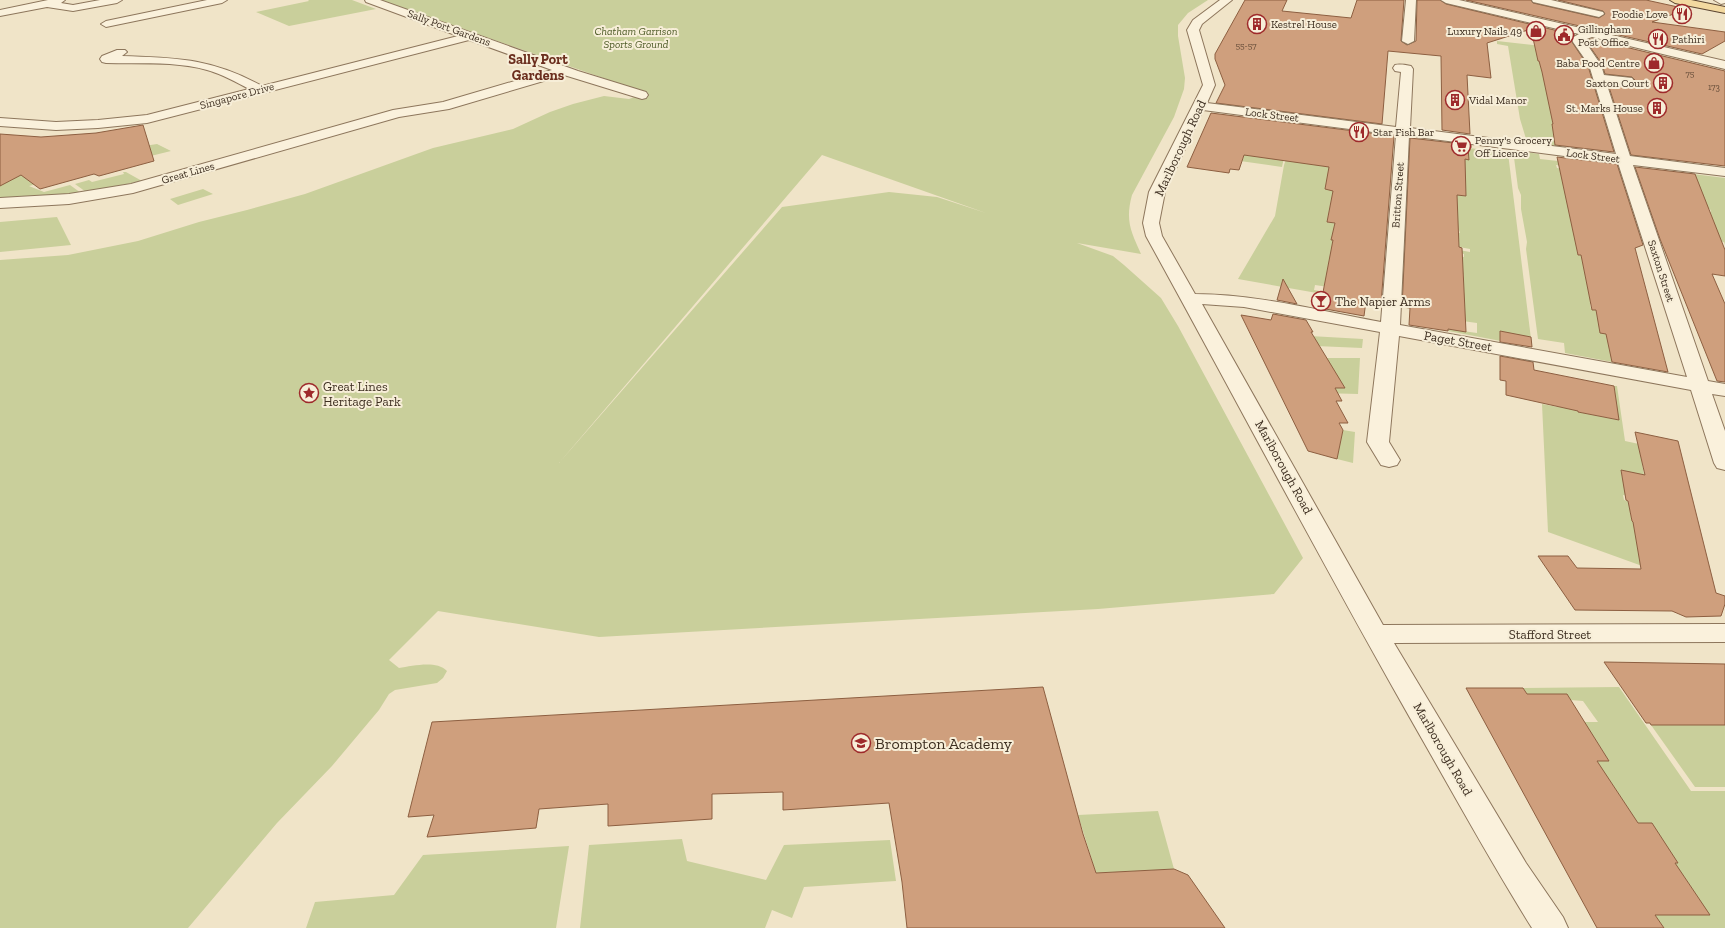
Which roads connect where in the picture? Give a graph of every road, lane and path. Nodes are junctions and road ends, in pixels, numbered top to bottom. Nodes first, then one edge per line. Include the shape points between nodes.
1 (61, 0) edge
2 (117, 0) edge
3 (222, 0) edge
4 (370, 0) edge
5 (1228, 0) edge
6 (1411, 0) edge
7 (1446, 0) edge
8 (1537, 0) edge
9 (1675, 0) edge
10 (47, 4) junction
11 (1722, 4) edge
12 (0, 13) edge
13 (1598, 14) dead end
14 (106, 24) dead end
15 (1594, 35) junction
16 (470, 36) junction
17 (1408, 41) dead end
18 (121, 52) dead end
19 (1725, 65) edge
20 (1399, 68) dead end
21 (570, 72) junction
22 (1600, 78) junction
23 (1628, 81) dead end
24 (260, 90) junction
25 (642, 95) dead end
26 (1199, 106) junction
27 (0, 122) edge
28 (1402, 131) junction
29 (1624, 160) junction
30 (1725, 172) edge
31 (0, 204) edge
32 (1189, 299) junction
33 (1390, 329) junction
34 (1699, 386) junction
35 (1725, 390) edge
36 (1389, 460) dead end
37 (1725, 462) edge
38 (1725, 632) edge
39 (1375, 634) junction
40 (1551, 928) edge

1 - 10 street
2 - 10 street via 73,8
3 - 14 street
4 - 16 street, Sally Port Gardens
5 - 26 street, Marlborough Road via 1197,22 1193,30 1209,85
6 - 17 street
7 - 15 street
8 - 13 street
9 - 11 main road
10 - 12 street
15 - 19 street
15 - 22 street, Saxton Street via 1595,65
16 - 21 street, Sally Port Gardens
16 - 24 street, Singapore Drive
18 - 24 street via 106,59 204,66
20 - 28 street, Britton Street via 1407,69
21 - 25 street, Sally Port Gardens
21 - 31 street, Great Lines via 444,106 368,118 128,190 69,199
22 - 23 street
22 - 29 street, Saxton Street
24 - 27 street, Singapore Drive via 147,119 56,126
26 - 28 street, Lock Street
26 - 32 street, Marlborough Road via 1158,190 1151,223 1157,243
28 - 29 street, Lock Street
28 - 33 street, Britton Street
29 - 30 street, Lock Street
29 - 34 street, Saxton Street
32 - 33 street, Paget Street via 1238,301
32 - 39 street, Marlborough Road
33 - 34 street, Paget Street
33 - 36 street, Britton Street via 1378,442
34 - 35 street, Paget Street
34 - 37 street, Saxton Street
38 - 39 street, Stafford Street
39 - 40 street, Marlborough Road via 1515,873

